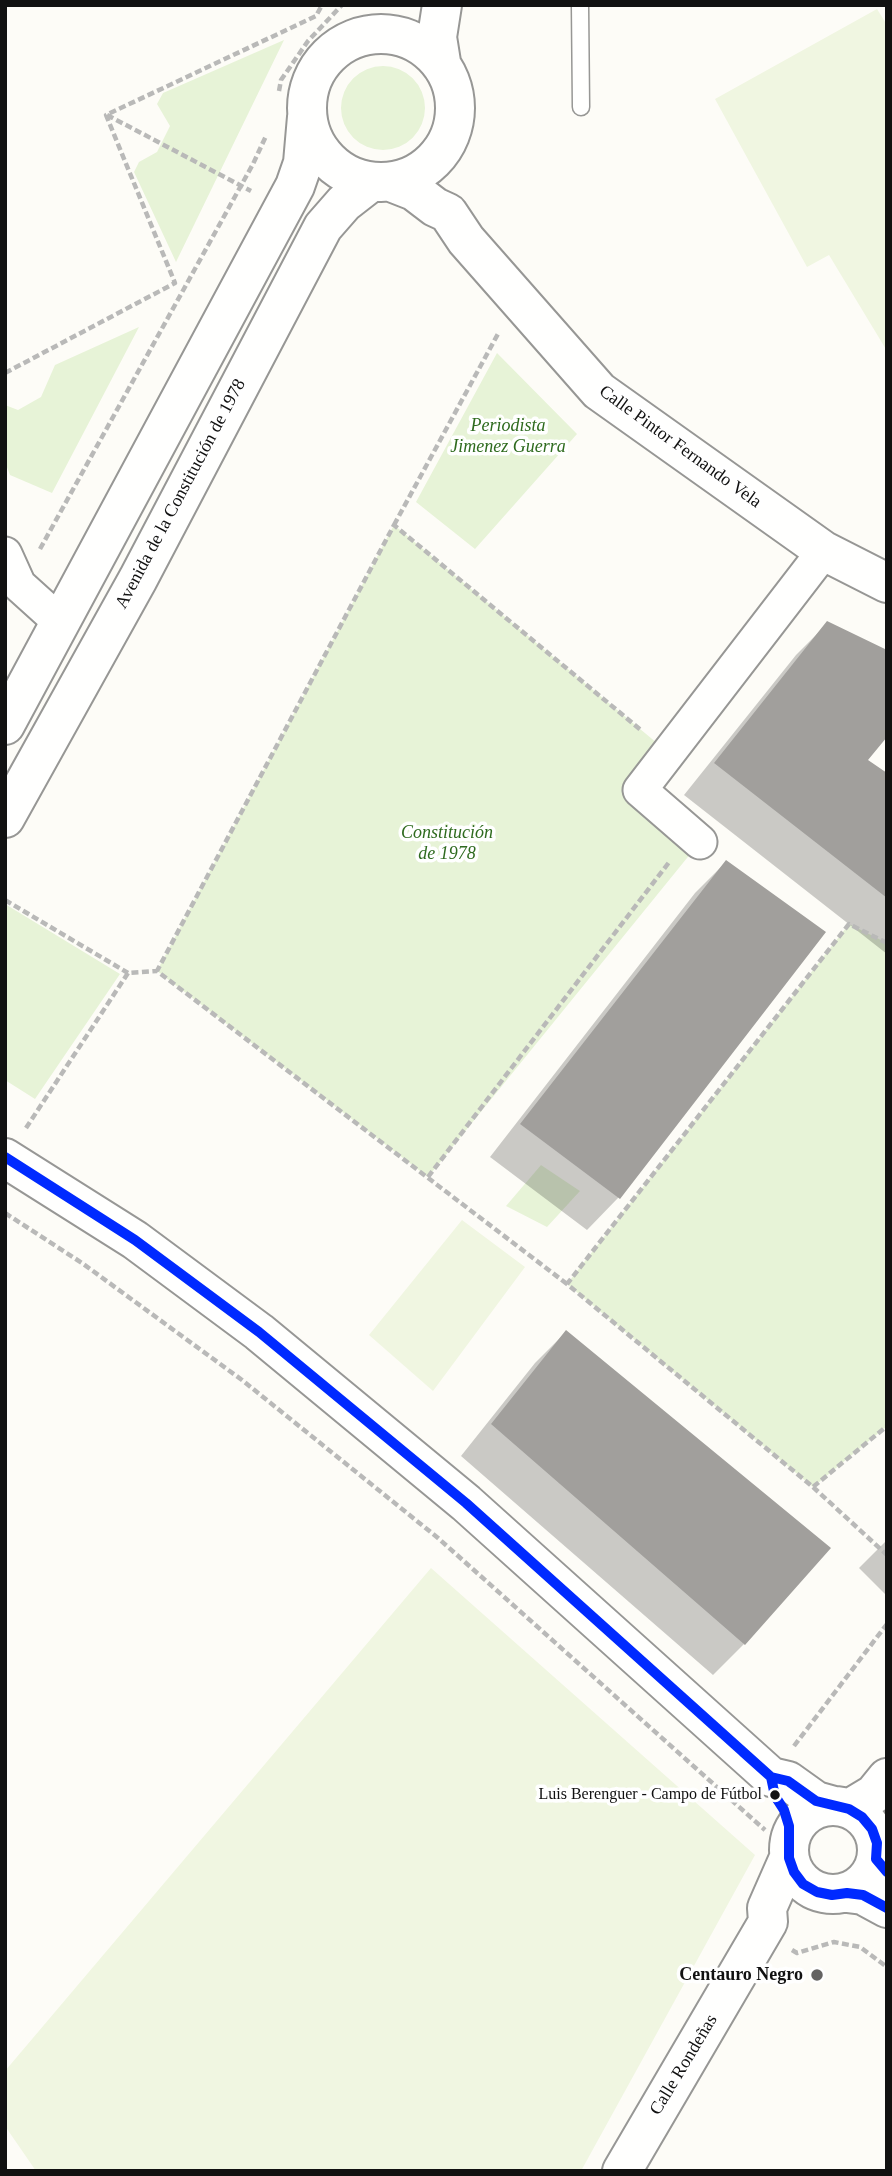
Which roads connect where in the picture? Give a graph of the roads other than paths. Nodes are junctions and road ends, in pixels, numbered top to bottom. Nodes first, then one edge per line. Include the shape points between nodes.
1 (380, 5) edge
2 (442, 5) edge
3 (580, 5) edge
4 (347, 22) edge
5 (441, 62) junction
6 (581, 107) dead end
7 (292, 109) junction
8 (450, 136) junction
9 (381, 182) junction
10 (447, 213) junction
11 (824, 551) junction
12 (5, 554) edge
13 (887, 583) edge
14 (60, 622) junction
15 (5, 725) edge
16 (5, 818) edge
17 (695, 838) road end
18 (5, 1158) edge
19 (771, 1777) junction
20 (887, 1778) edge
21 (887, 1805) edge
22 (841, 1807) junction
23 (783, 1846) junction
24 (880, 1858) edge
25 (840, 1894) junction
26 (887, 1908) edge
27 (764, 1929) junction
28 (622, 2171) edge

1 - 4 street via 370,20
2 - 5 street via 437,37
3 - 6 lane
4 - 5 street via 372,34 401,36 427,48
4 - 7 street via 336,48 312,79 307,98
5 - 8 street via 455,98
7 - 9 street via 335,167 353,177
7 - 14 street via 303,163 295,186
8 - 9 street via 427,167 410,177
8 - 10 street via 455,195
9 - 10 street, Calle Pintor Fernando Vela via 414,191
9 - 16 street, Avenida de la Constitución de 1978 via 344,203 323,227 138,579
10 - 11 street, Calle Pintor Fernando Vela via 599,391
11 - 13 street, Calle Pintor Fernando Vela
11 - 17 street via 640,790
12 - 14 street via 19,585
14 - 15 street
18 - 19 street via 135,1240 260,1332 467,1503
19 - 22 street via 788,1781 816,1801
19 - 23 street via 789,1826
20 - 22 street via 874,1794
21 - 24 street via 880,1819
22 - 23 street via 818,1808 805,1816
22 - 24 street via 862,1817 872,1829
23 - 25 street via 803,1884 817,1892
23 - 27 street, Calle Rondeñas
24 - 25 street via 861,1885
25 - 26 street via 863,1895
25 - 27 street via 815,1898 784,1923
27 - 28 street, Calle Rondeñas

